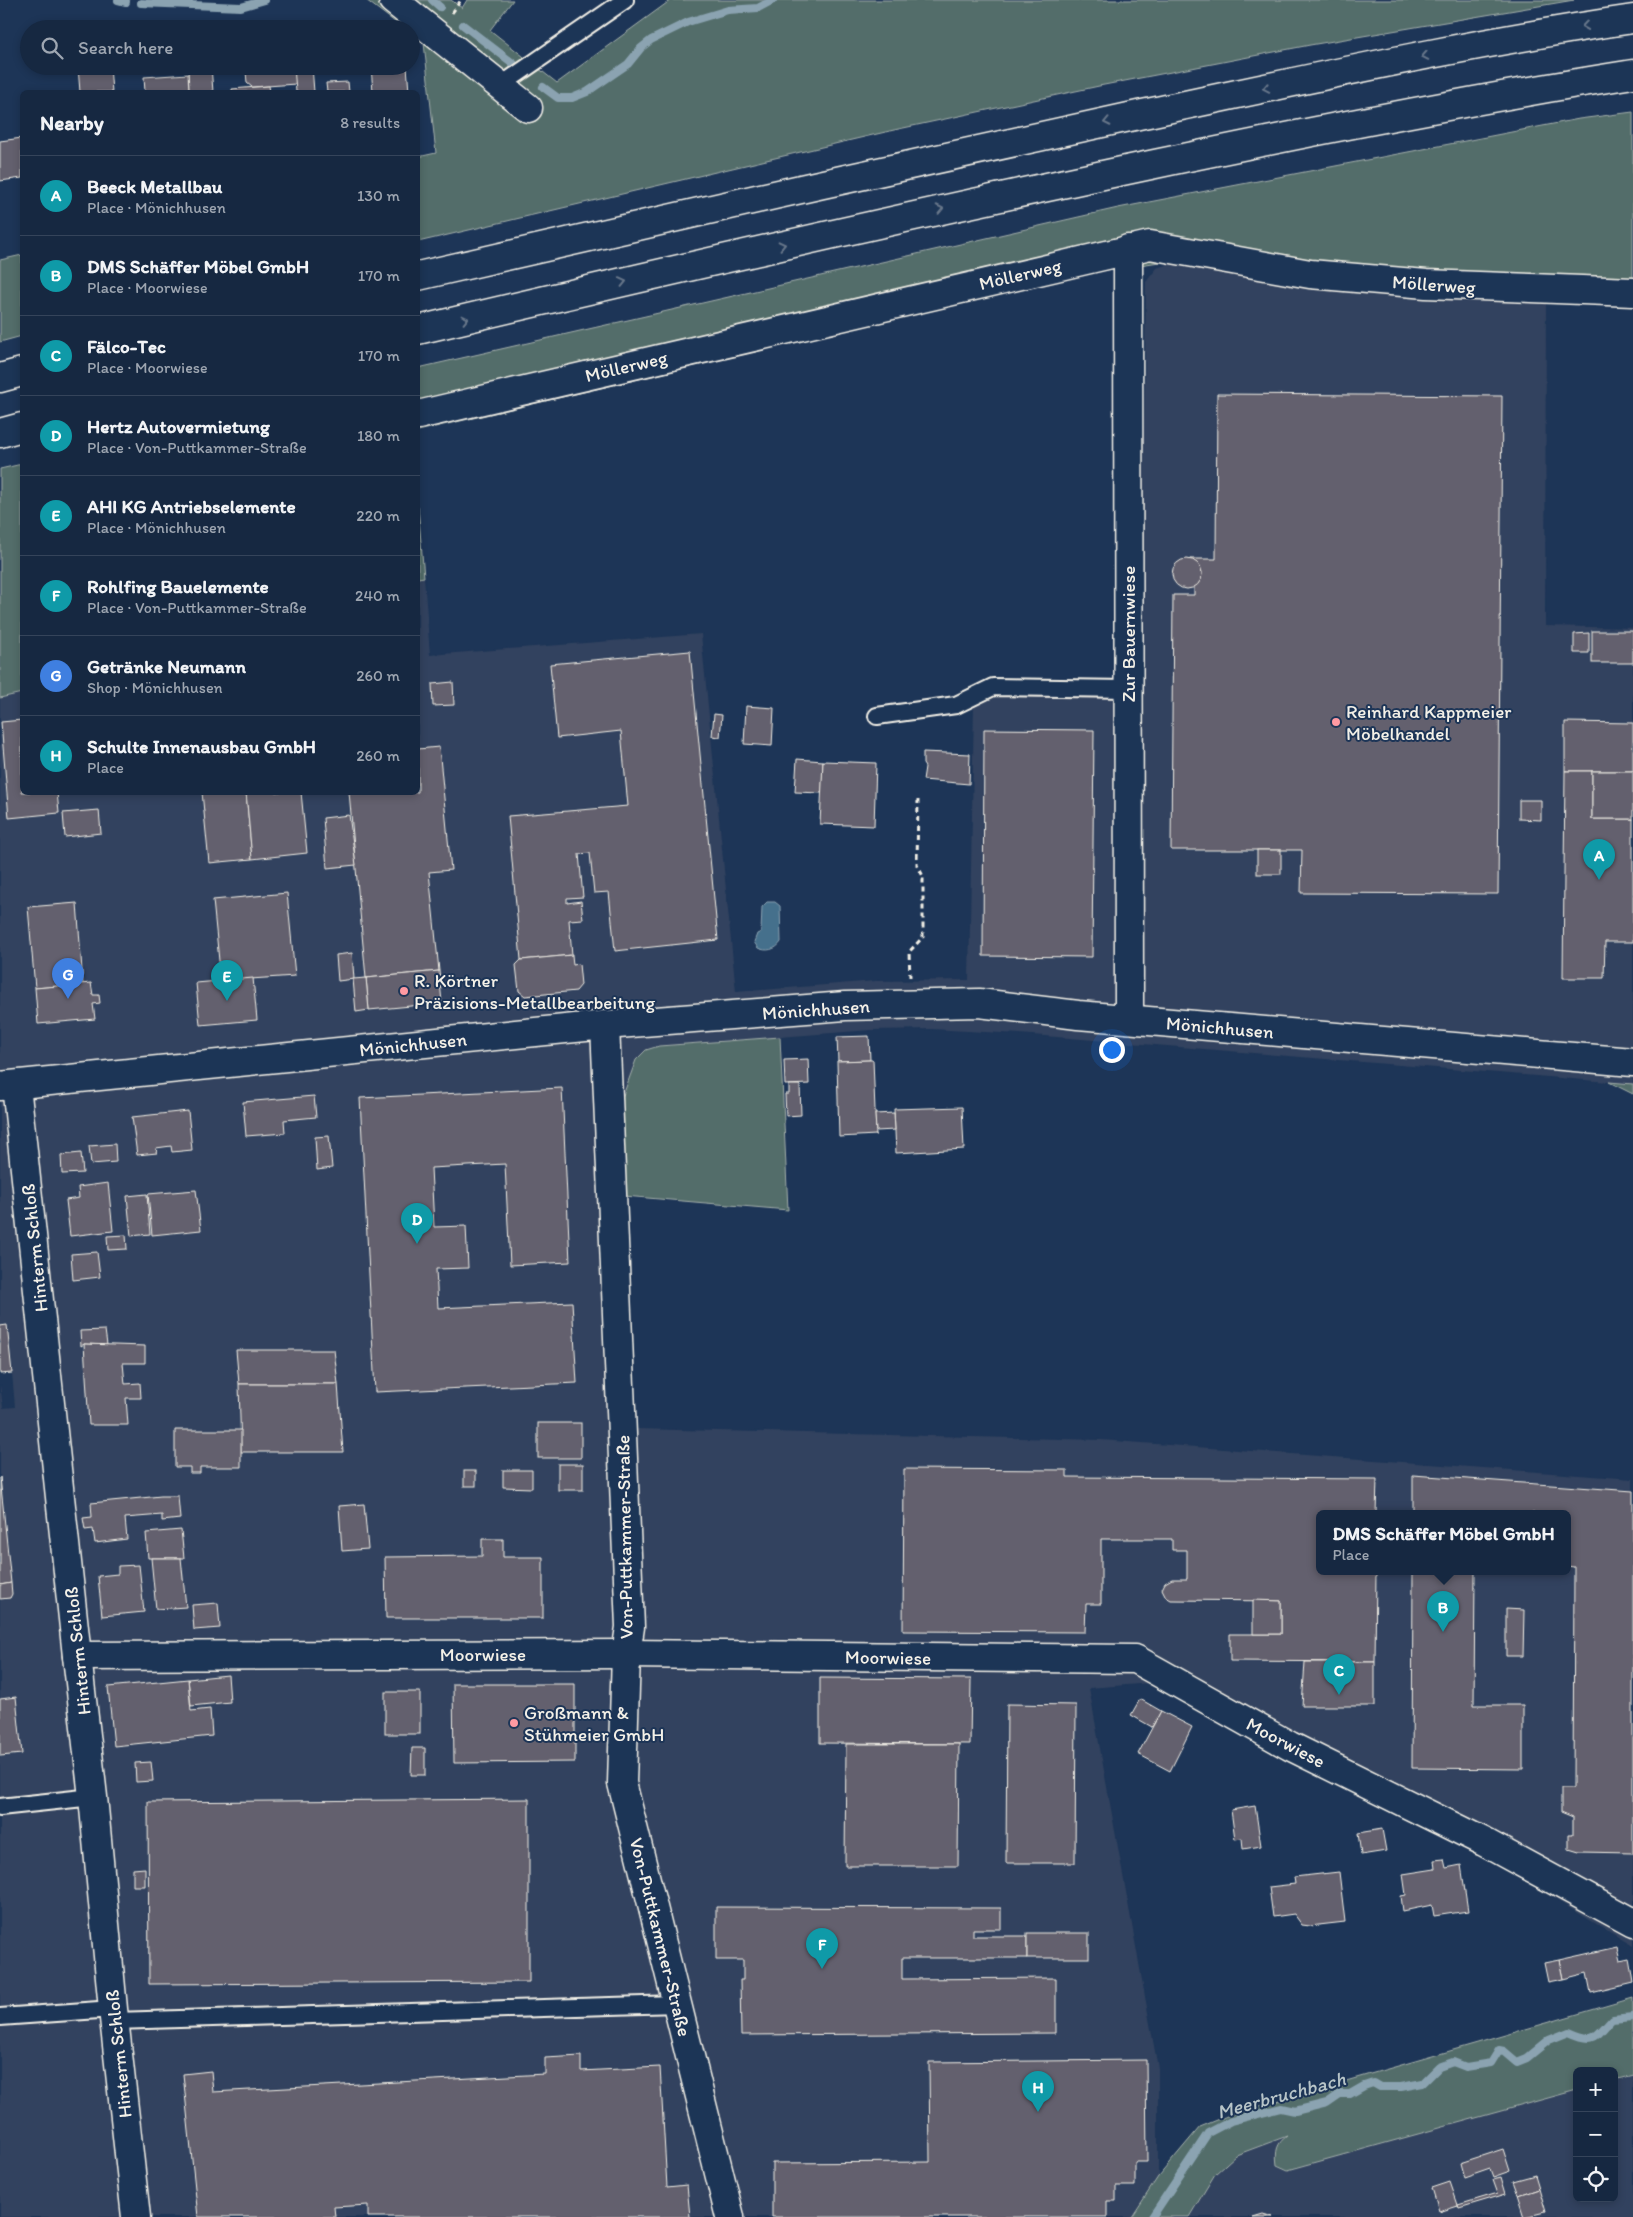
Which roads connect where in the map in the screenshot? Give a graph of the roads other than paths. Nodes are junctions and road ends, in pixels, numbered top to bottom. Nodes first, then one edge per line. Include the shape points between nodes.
1 (393, 0) edge
2 (625, 0) edge
3 (1633, 19) edge
4 (418, 20) edge
5 (420, 22) edge
6 (1633, 74) edge
7 (500, 86) junction
8 (528, 108) dead end
9 (1128, 248) junction
10 (420, 276) edge
11 (1633, 292) edge
12 (420, 330) edge
13 (20, 373) edge
14 (0, 378) edge
15 (420, 415) edge
16 (20, 428) edge
17 (0, 433) edge
18 (1128, 689) junction
19 (877, 716) dead end
20 (1129, 1019) junction
21 (605, 1025) junction
22 (1633, 1062) edge
23 (8, 1085) edge
24 (626, 1654) junction
25 (76, 1656) junction
26 (93, 1797) junction
27 (0, 1807) edge
28 (1633, 1923) edge
29 (677, 2004) junction
30 (114, 2015) junction
31 (0, 2017) edge
32 (136, 2217) edge
33 (730, 2217) edge

1 - 4 main road
2 - 7 lane
3 -> 10 main road via 1544,32 1249,92 830,181
5 - 7 main road
12 -> 6 main road via 920,213 1286,137
7 - 8 main road
9 - 11 main road, Möllerweg via 1150,245 1310,274 1426,284
9 - 15 main road, Möllerweg
9 - 18 main road, Zur Bauernwiese
13 - 14 main road
16 - 17 main road
18 - 19 lane via 993,687 956,705
18 - 20 main road, Zur Bauernwiese
20 - 21 main road, Mönichhusen via 979,1003 845,1006
20 - 22 main road, Mönichhusen
21 - 23 main road, Mönichhusen
21 - 24 main road, Von-Puttkammer-Straße via 630,1627
23 - 25 main road, Hinterm Schloß
24 - 25 main road, Moorwiese
24 - 28 main road, Moorwiese via 1135,1659 1290,1746 1484,1842
24 - 29 main road, Von-Puttkammer-Straße via 622,1783
25 - 26 main road, Hinterm Schloß
26 - 27 lane
26 - 30 main road, Hinterm Schloß
29 - 30 lane
29 - 33 main road, Von-Puttkammer-Straße
30 - 31 lane
30 - 32 main road, Hinterm Schloß

